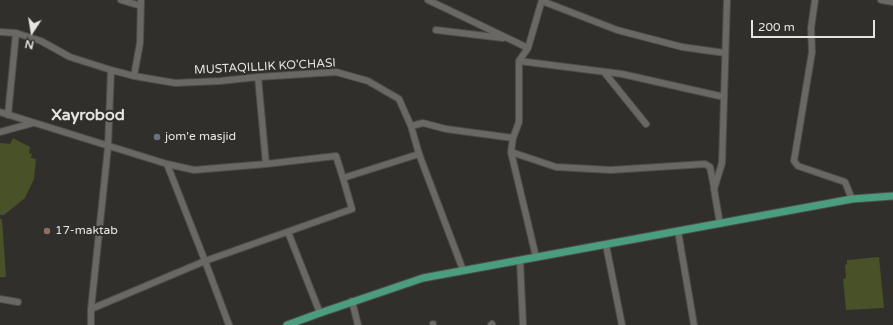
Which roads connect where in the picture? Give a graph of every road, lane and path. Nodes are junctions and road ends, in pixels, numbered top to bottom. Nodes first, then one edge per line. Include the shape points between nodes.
1 (121, 0) edge
2 (428, 0) edge
3 (542, 0) edge
4 (727, 0) edge
5 (815, 0) edge
6 (881, 0) edge
7 (893, 2) edge
8 (141, 3) edge
9 (436, 30) dead end
10 (0, 32) edge
11 (16, 33) junction
12 (509, 39) junction
13 (528, 48) junction
14 (725, 53) junction
15 (519, 62) junction
16 (111, 70) junction
17 (604, 72) junction
18 (134, 76) junction
19 (258, 77) junction
20 (724, 97) junction
21 (0, 112) edge
22 (8, 115) junction
23 (32, 123) junction
24 (646, 124) dead end
25 (411, 126) junction
26 (0, 132) edge
27 (513, 138) junction
28 (108, 147) junction
29 (511, 152) junction
30 (420, 154) junction
31 (167, 164) junction
32 (266, 164) junction
33 (343, 178) junction
34 (714, 189) junction
35 (893, 196) edge
36 (852, 199) junction
37 (720, 224) junction
38 (288, 232) junction
39 (678, 232) junction
40 (606, 245) junction
41 (536, 256) junction
42 (520, 260) junction
43 (205, 261) junction
44 (463, 270) junction
45 (0, 299) edge
46 (352, 301) junction
47 (18, 302) dead end
48 (91, 309) junction
49 (320, 312) junction
50 (90, 325) edge
51 (229, 325) edge
52 (288, 325) edge
53 (358, 325) edge
54 (523, 325) edge
55 (622, 325) edge
56 (694, 325) edge

1 - 8 street
2 - 12 street
3 - 13 street
3 - 14 street via 617,30 682,47
4 - 14 street
5 - 36 street via 811,28 812,52 794,160 798,166 845,182
6 - 7 street
8 - 18 street via 140,43
9 - 12 street
10 - 11 street, MUSTAQILLIK KO'CHASI
11 - 16 street, MUSTAQILLIK KO'CHASI via 41,41 70,57
11 - 22 street
12 - 13 street
13 - 15 street
14 - 20 street
15 - 17 street
15 - 27 street via 519,122
16 - 18 street, MUSTAQILLIK KO'CHASI
16 - 28 street
17 - 20 street
17 - 24 street
18 - 19 street, MUSTAQILLIK KO'CHASI via 175,83
19 - 25 street, MUSTAQILLIK KO'CHASI via 336,72 368,81 399,100
19 - 32 street
20 - 34 street via 722,163
21 - 22 street
22 - 23 street
23 - 26 street
23 - 28 street
25 - 27 street via 422,123 446,129
25 - 30 street, MUSTAQILLIK KO'CHASI
27 - 29 street
28 - 31 street
28 - 48 street
29 - 34 street via 556,167 611,170 705,164 710,167
29 - 41 street
30 - 33 street
30 - 44 street, MUSTAQILLIK KO'CHASI
31 - 32 street via 194,170
31 - 43 street
32 - 33 street via 336,156
33 - 38 street via 352,209
34 - 37 street
35 - 36 main road
36 - 37 main road
37 - 39 main road
38 - 43 street
38 - 49 street
39 - 40 main road
39 - 56 street
40 - 41 main road
40 - 55 street
41 - 42 main road
42 - 44 main road
42 - 54 street
43 - 48 street
43 - 51 street
44 - 46 main road via 423,278
45 - 47 street
46 - 49 main road
46 - 53 street
48 - 50 street
49 - 52 main road

